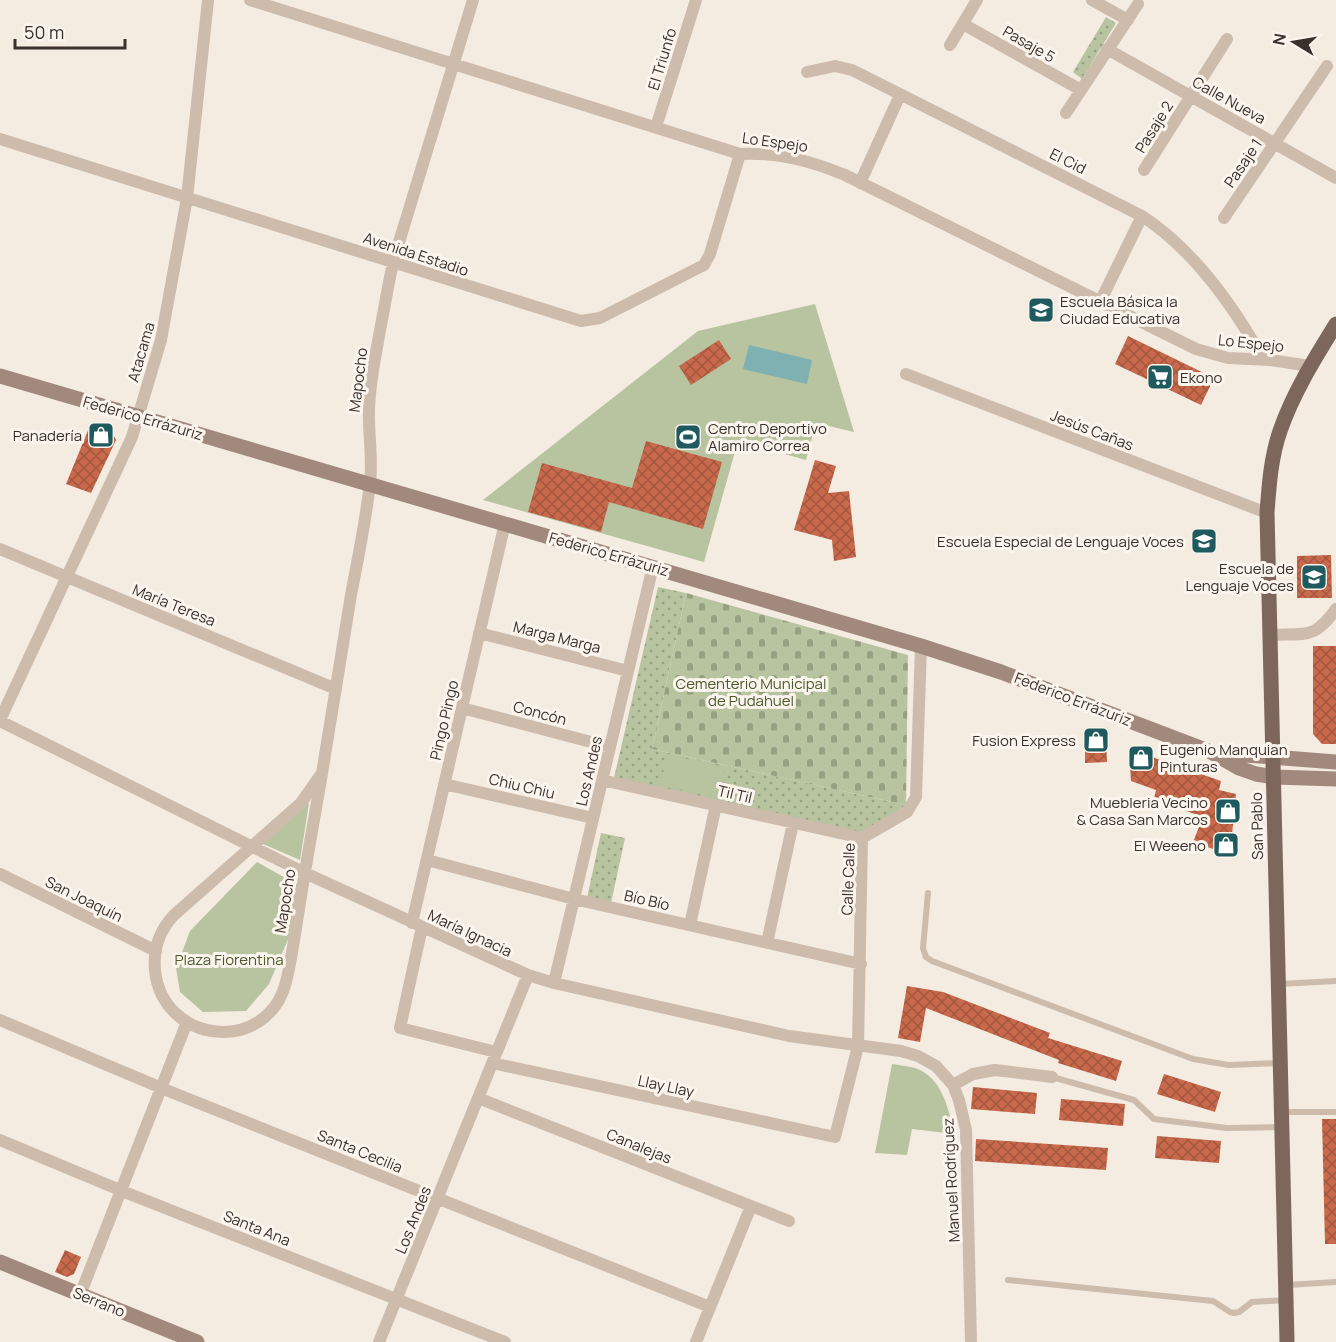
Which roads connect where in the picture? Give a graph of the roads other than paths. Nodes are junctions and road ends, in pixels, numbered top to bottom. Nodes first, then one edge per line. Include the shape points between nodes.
1 (208, 0) edge
2 (252, 0) edge
3 (473, 0) edge
4 (696, 0) edge
5 (976, 0) edge
6 (1092, 0) edge
7 (1138, 4) dead end
8 (1128, 20) junction
9 (963, 24) junction
10 (1227, 39) dead end
11 (950, 45) dead end
12 (1107, 49) junction
13 (454, 64) junction
14 (1327, 66) dead end
15 (807, 72) dead end
16 (1081, 90) junction
17 (900, 94) junction
18 (1191, 96) junction
19 (1066, 113) dead end
20 (656, 128) junction
21 (0, 139) edge
22 (1275, 143) junction
23 (740, 154) junction
24 (1144, 170) dead end
25 (1336, 178) edge
26 (860, 183) junction
27 (187, 198) junction
28 (1142, 216) junction
29 (1224, 218) dead end
30 (393, 263) junction
31 (1100, 302) junction
32 (1336, 324) edge
33 (1263, 359) junction
34 (1310, 366) junction
35 (906, 374) dead end
36 (0, 376) edge
37 (138, 416) junction
38 (370, 484) junction
39 (1267, 513) junction
40 (505, 523) junction
41 (0, 549) edge
42 (653, 566) junction
43 (67, 578) junction
44 (1336, 609) edge
45 (479, 633) junction
46 (1270, 635) junction
47 (921, 646) junction
48 (628, 671) junction
49 (336, 689) junction
50 (462, 708) junction
51 (0, 720) edge
52 (610, 747) junction
53 (1211, 752) junction
54 (1274, 758) junction
55 (1336, 762) edge
56 (322, 773) junction
57 (1274, 777) junction
58 (1336, 779) edge
59 (602, 780) junction
60 (444, 784) junction
61 (716, 806) junction
62 (593, 818) junction
63 (793, 823) junction
64 (862, 838) junction
65 (252, 846) junction
66 (427, 860) junction
67 (305, 873) junction
68 (0, 874) edge
69 (928, 893) dead end
70 (574, 899) junction
71 (417, 925) junction
72 (690, 925) junction
73 (767, 943) junction
74 (156, 951) junction
75 (861, 964) junction
76 (528, 975) junction
77 (1336, 981) edge
78 (554, 983) junction
79 (1279, 984) junction
80 (0, 1020) edge
81 (187, 1022) junction
82 (400, 1028) joint
83 (858, 1046) junction
84 (494, 1058) junction
85 (1280, 1063) junction
86 (1052, 1077) joint
87 (953, 1085) junction
88 (162, 1088) junction
89 (478, 1098) junction
90 (1336, 1112) edge
91 (1282, 1120) junction
92 (834, 1137) joint
93 (0, 1140) edge
94 (121, 1191) junction
95 (438, 1198) junction
96 (751, 1206) junction
97 (789, 1221) dead end
98 (0, 1262) edge
99 (1008, 1280) dead end
100 (1336, 1282) edge
101 (1286, 1292) junction
102 (81, 1294) junction
103 (396, 1299) junction
104 (710, 1307) junction
105 (197, 1342) edge
106 (379, 1342) edge
107 (505, 1342) edge
108 (696, 1342) edge
109 (971, 1342) edge
110 (1287, 1342) edge

1 - 27 street, Atacama
2 - 13 street, Lo Espejo
3 - 13 street, Mapocho
4 - 20 street, El Triunfo
5 - 9 street
6 - 8 street
7 - 8 street
8 - 12 street
9 - 11 street
9 - 16 street, Pasaje 5
10 - 18 street, Pasaje 2
12 - 16 street
12 - 18 street, Calle Nueva
13 - 20 street, Lo Espejo
13 - 30 street, Mapocho
14 - 22 street, Pasaje 1
15 - 17 street, El Cid via 844,67
16 - 19 street
17 - 26 street
17 - 28 street, El Cid
18 - 22 street, Calle Nueva
18 - 24 street, Pasaje 2
20 - 23 street, Lo Espejo
21 - 27 street, Avenida Estadio
22 - 25 street, Calle Nueva
22 - 29 street, Pasaje 1
23 - 26 street, Lo Espejo via 803,160
23 - 30 street, Avenida Estadio via 704,265 594,320 575,320
26 - 31 street, Lo Espejo
27 - 30 street, Avenida Estadio
27 - 37 street, Atacama via 165,324
28 - 31 street
28 - 33 street, El Cid via 1172,238 1198,265
30 - 38 street, Mapocho via 370,392
31 - 33 street, Lo Espejo via 1206,353
32 - 34 main road, San Pablo
33 - 34 street, Lo Espejo
34 - 39 main road, San Pablo via 1279,432 1269,476
35 - 39 street, Jesús Cañas
36 - 37 street, Federico Errázuriz
37 - 38 street, Federico Errázuriz
37 - 43 street, Atacama
38 - 40 street, Federico Errázuriz
38 - 49 street, Mapocho
39 - 46 main road, San Pablo
40 - 42 street, Federico Errázuriz
40 - 45 street, Pingo Pingo
41 - 43 street, María Teresa
42 - 47 street, Federico Errázuriz
42 - 48 street, Los Andes
43 - 49 street, María Teresa
43 - 51 street, Atacama
44 - 46 street via 1318,630
45 - 48 street, Marga Marga
45 - 50 street, Pingo Pingo
46 - 54 main road, San Pablo
47 - 53 street, Federico Errázuriz via 1001,672
47 - 64 street, Calle Calle via 916,797 907,812
48 - 52 street, Los Andes
49 - 56 street, Mapocho
50 - 52 street, Concón
50 - 60 street, Pingo Pingo
51 - 65 street, María Ignacia
52 - 59 street, Los Andes
53 - 54 street, Federico Errázuriz
53 - 57 street, Federico Errázuriz via 1246,771
54 - 55 street, Federico Errázuriz
54 - 57 main road, San Pablo
56 - 65 street, Mapocho via 301,803
56 - 67 street, Mapocho
57 - 58 street, Federico Errázuriz
57 - 79 main road, San Pablo
59 - 61 street, Til Til
59 - 62 street, Los Andes
60 - 62 street, Chiu Chiu
60 - 66 street, Pingo Pingo
61 - 63 street, Til Til
61 - 72 street
62 - 70 street, Los Andes
63 - 64 street, Til Til
63 - 73 street
64 - 75 street, Calle Calle
65 - 67 street, María Ignacia
65 - 74 street, Mapocho via 166,923
66 - 70 street, Bío Bío
66 - 71 street, Pingo Pingo
67 - 71 street, María Ignacia
67 - 81 street, Mapocho via 289,972 275,1007 250,1026 231,1032 211,1032
68 - 74 street, San Joaquín
69 - 85 lane via 923,948 932,961 1193,1059 1229,1065
70 - 72 street, Bío Bío
70 - 78 street, Los Andes
71 - 76 street, María Ignacia
71 - 82 street, Pingo Pingo
72 - 73 street, Bío Bío
73 - 75 street, Bío Bío
74 - 81 street, Mapocho via 156,975 163,998
75 - 83 street, Calle Calle
76 - 78 street, María Ignacia
76 - 84 street, Los Andes
77 - 79 lane
78 - 83 street, María Ignacia via 789,1036
79 - 85 main road, San Pablo
80 - 88 street, Santa Cecilia
81 - 88 street
82 - 84 street, Llay Llay
83 - 87 street, María Ignacia via 918,1056 936,1066
83 - 92 street, Calle Calle
84 - 89 street, Los Andes
84 - 92 street, Llay Llay
85 - 91 main road, San Pablo
86 - 87 street via 995,1070 973,1074
86 - 91 lane via 1134,1100 1154,1119 1227,1128
87 - 109 street, Manuel Rodríguez via 966,1130
88 - 94 street
88 - 95 street, Santa Cecilia
89 - 95 street, Los Andes
89 - 96 street, Canalejas
90 - 91 lane
91 - 101 main road, San Pablo
93 - 94 street, Santa Ana
94 - 102 street
94 - 103 street, Santa Ana
95 - 103 street, Los Andes
95 - 104 street, Santa Cecilia
96 - 97 street, Canalejas
96 - 104 street
98 - 102 street, Serrano
99 - 101 lane via 1213,1301 1234,1313 1252,1302
100 - 101 lane
101 - 110 main road, San Pablo
102 - 105 street, Serrano
103 - 106 street, Los Andes
103 - 107 street, Santa Ana
104 - 108 street

